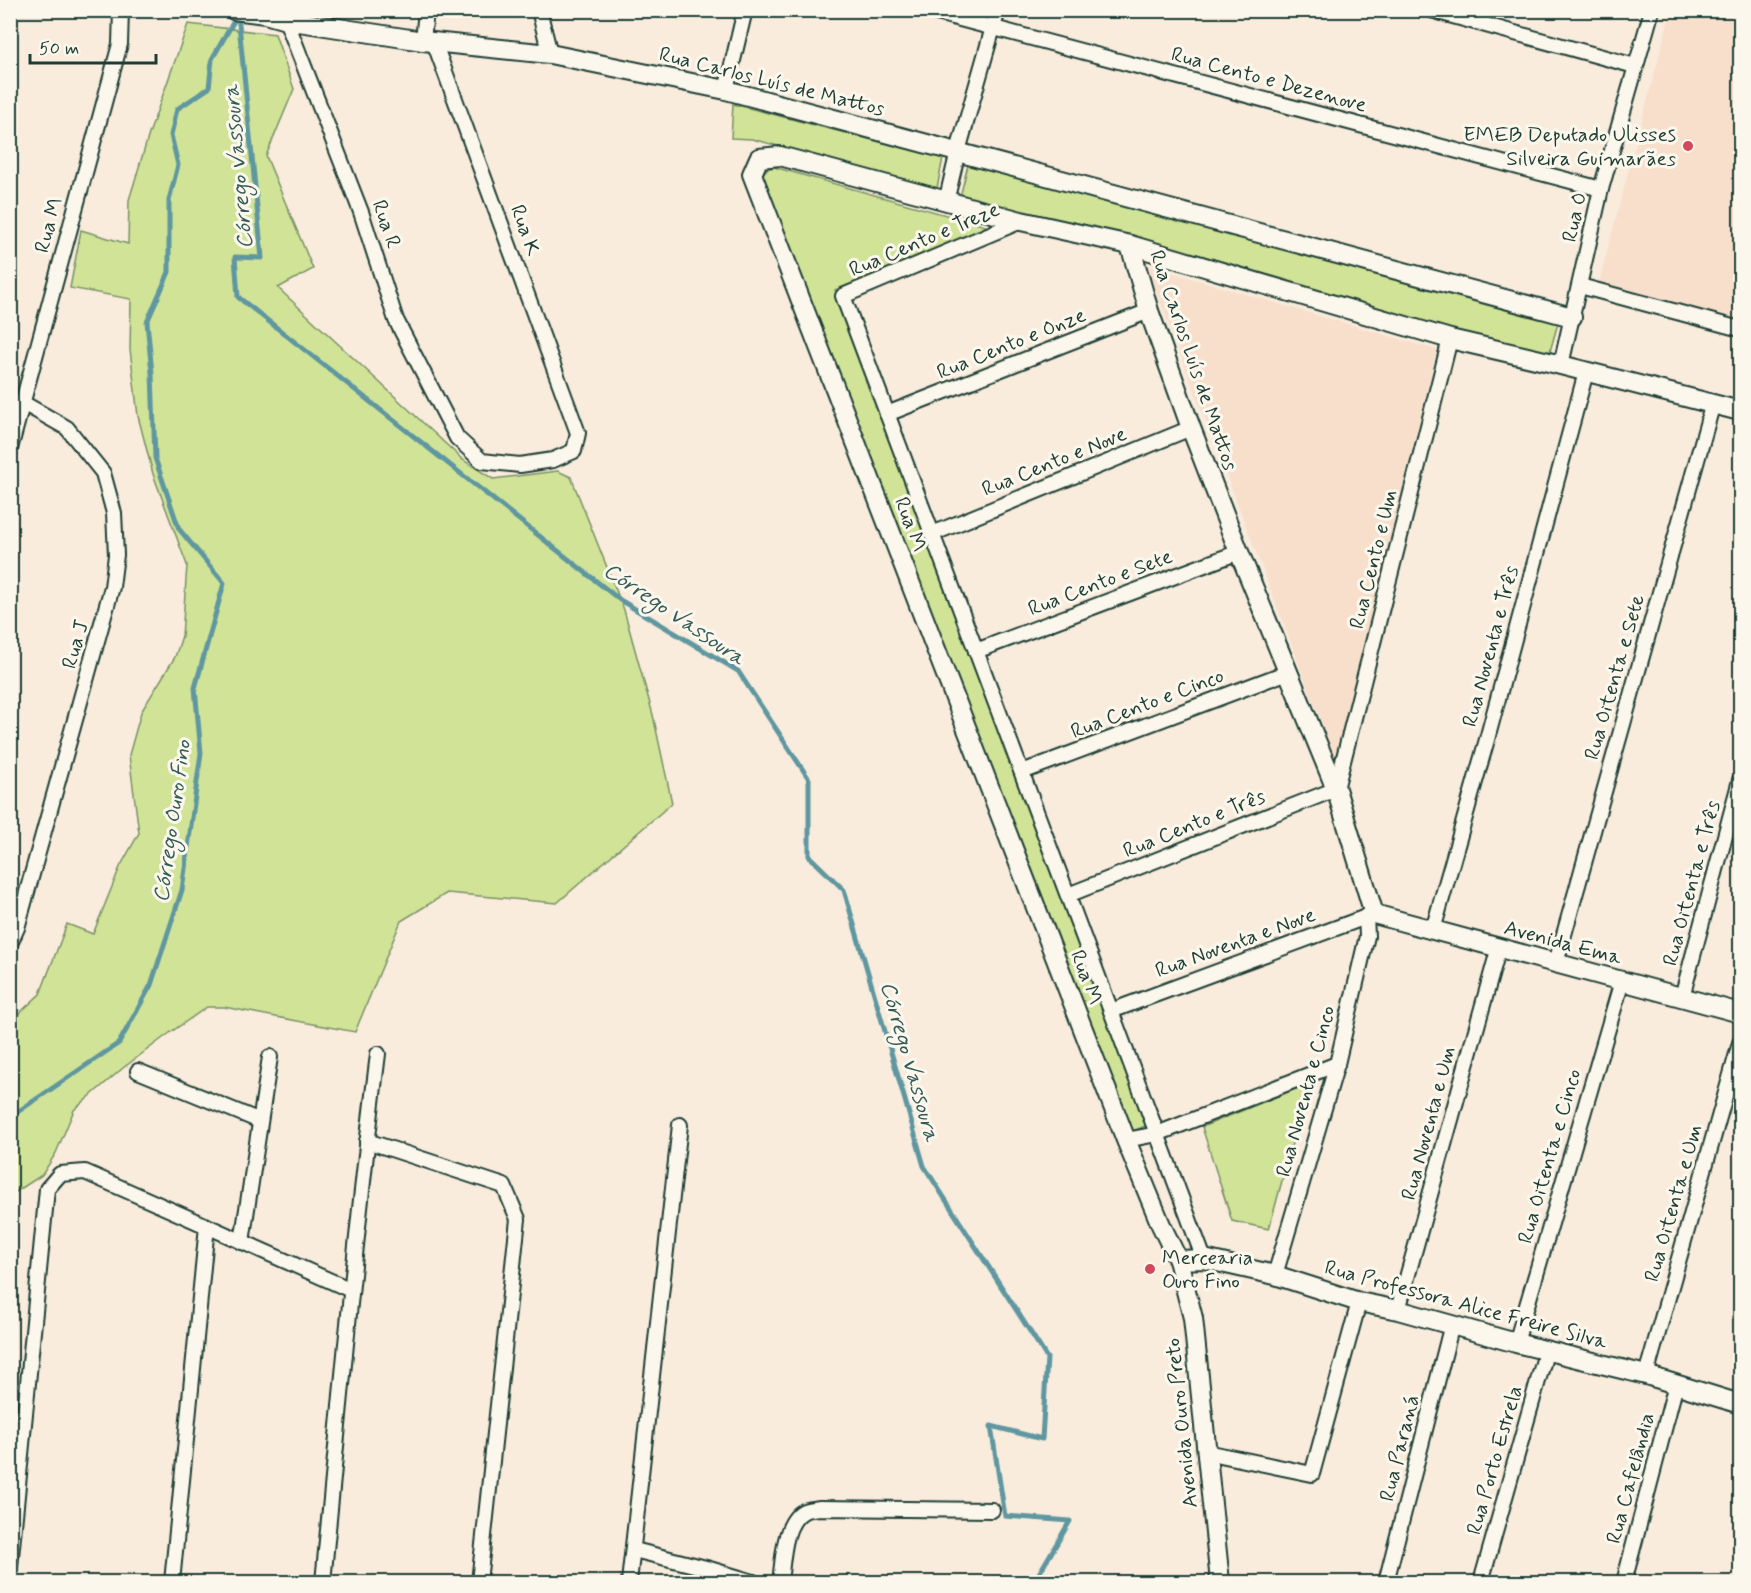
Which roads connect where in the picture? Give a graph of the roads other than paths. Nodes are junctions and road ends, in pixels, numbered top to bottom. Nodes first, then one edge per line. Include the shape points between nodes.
1 (121, 10) edge
2 (234, 10) edge
3 (426, 10) edge
4 (539, 10) edge
5 (745, 10) edge
6 (926, 10) edge
7 (998, 10) edge
8 (1431, 10) edge
9 (1652, 10) edge
10 (286, 20) junction
11 (993, 28) junction
12 (429, 42) junction
13 (550, 54) junction
14 (1635, 66) junction
15 (726, 90) junction
16 (958, 151) junction
17 (1601, 189) junction
18 (946, 202) junction
19 (1021, 221) junction
20 (1130, 245) junction
21 (1580, 286) junction
22 (843, 296) joint
23 (1149, 311) junction
24 (1572, 317) junction
25 (1740, 329) edge
26 (1450, 339) junction
27 (1561, 365) junction
28 (1586, 372) junction
29 (23, 403) junction
30 (1713, 403) junction
31 (1740, 411) edge
32 (887, 414) junction
33 (1191, 428) junction
34 (578, 433) joint
35 (10, 449) edge
36 (932, 534) junction
37 (1239, 552) junction
38 (976, 651) junction
39 (1288, 672) junction
40 (1022, 772) junction
41 (1740, 780) edge
42 (1336, 789) junction
43 (1068, 895) junction
44 (1370, 915) junction
45 (14, 928) edge
46 (1433, 930) junction
47 (10, 944) edge
48 (1499, 947) junction
49 (1556, 963) junction
50 (1622, 981) junction
51 (1682, 997) junction
52 (1111, 1011) junction
53 (1740, 1013) edge
54 (1740, 1043) edge
55 (378, 1054) dead end
56 (270, 1057) dead end
57 (1336, 1064) junction
58 (138, 1071) dead end
59 (260, 1121) junction
60 (680, 1125) dead end
61 (1158, 1134) junction
62 (1126, 1140) junction
63 (367, 1142) junction
64 (207, 1226) junction
65 (242, 1242) junction
66 (1204, 1259) junction
67 (1178, 1260) junction
68 (1275, 1275) junction
69 (351, 1290) junction
70 (1359, 1302) junction
71 (1398, 1310) junction
72 (1452, 1324) junction
73 (1516, 1343) junction
74 (1547, 1349) junction
75 (1646, 1375) junction
76 (1676, 1384) junction
77 (1740, 1404) edge
78 (1206, 1452) junction
79 (992, 1510) dead end
80 (634, 1550) junction
81 (10, 1567) edge
82 (172, 1582) edge
83 (323, 1582) edge
84 (479, 1582) edge
85 (629, 1582) edge
86 (753, 1582) edge
87 (780, 1582) edge
88 (1220, 1582) edge
89 (1386, 1582) edge
90 (1481, 1582) edge
91 (1624, 1582) edge

1 - 29 street, Rua M via 120,44
2 - 10 street, Rua Carlos Luís de Mattos
3 - 12 street
4 - 13 street
5 - 15 street
6 - 11 street, Rua Cento e Dezenove
7 - 11 street
8 - 14 street
9 - 14 street, Rua O
10 - 12 street, Rua Carlos Luís de Mattos
10 - 34 street, Rua R via 361,212 396,320 457,438 482,461 520,465 553,460 574,451
11 - 16 street
11 - 17 street, Rua Cento e Dezenove
12 - 13 street, Rua Carlos Luís de Mattos
12 - 34 street, Rua K
13 - 15 street, Rua Carlos Luís de Mattos
14 - 17 street, Rua O
15 - 16 street, Rua Carlos Luís de Mattos
16 - 18 street
16 - 24 street, Rua Carlos Luís de Mattos
17 - 21 street, Rua O
18 - 19 street, Rua M
18 - 62 street, Rua M via 780,156 759,158 752,174
19 - 20 street, Rua M
19 - 22 street, Rua Cento e Treze
20 - 23 street, Rua Carlos Luís de Mattos
20 - 26 street, Rua Carlos Luís de Mattos
21 - 24 street, Rua O
21 - 25 street
22 - 32 street, Rua M
23 - 32 street, Rua Cento e Onze
23 - 33 street, Rua Carlos Luís de Mattos
24 - 27 street, Rua O
26 - 27 street, Rua Carlos Luís de Mattos
26 - 42 street, Rua Cento e Um
27 - 28 street, Rua Carlos Luís de Mattos
28 - 30 street, Rua Carlos Luís de Mattos
28 - 46 street, Rua Noventa e Três
29 - 35 street, Rua M
29 - 45 street, Rua J via 68,428 103,473 114,513 116,555 112,587
30 - 31 street, Rua Carlos Luís de Mattos
30 - 49 street, Rua Oitenta e Sete
32 - 36 street, Rua M
33 - 36 street, Rua Cento e Nove
33 - 37 street, Rua Carlos Luís de Mattos
36 - 38 street, Rua M
37 - 38 street, Rua Cento e Sete
37 - 39 street, Rua Carlos Luís de Mattos
38 - 40 street, Rua M
39 - 40 street, Rua Cento e Cinco
39 - 42 street, Rua Carlos Luís de Mattos
40 - 43 street, Rua M
41 - 51 street, Rua Oitenta e Três
42 - 43 street, Rua Cento e Três
42 - 44 street, Rua Carlos Luís de Mattos
43 - 52 street, Rua M
44 - 46 street, Avenida Ema
44 - 52 street, Rua Noventa e Nove
44 - 57 street, Rua Noventa e Cinco
45 - 47 street, Rua J
46 - 48 street, Avenida Ema
48 - 49 street, Avenida Ema
48 - 71 street, Rua Noventa e Um
49 - 50 street, Avenida Ema
50 - 51 street, Avenida Ema
50 - 73 street, Rua Oitenta e Cinco
51 - 53 street, Avenida Ema
52 - 61 street, Rua M
54 - 75 street, Rua Oitenta e Um
55 - 63 street
56 - 59 street
57 - 61 street
57 - 68 street, Rua Noventa e Cinco
58 - 59 street
59 - 65 street
60 - 80 street
61 - 62 street
61 - 66 street, Rua M
62 - 67 street, Rua M
63 - 69 street
63 - 84 street via 504,1186 518,1220
64 - 65 street
64 - 81 street via 84,1172 60,1174 48,1189
64 - 82 street
65 - 69 street
66 - 67 street, Rua Professora Alice Freire Silva
66 - 68 street, Rua Professora Alice Freire Silva
67 - 78 street, Avenida Ouro Preto via 1193,1318
68 - 70 street, Rua Professora Alice Freire Silva
69 - 83 street
70 - 71 street, Rua Professora Alice Freire Silva
70 - 78 street via 1312,1474
71 - 72 street, Rua Professora Alice Freire Silva
72 - 73 street, Rua Professora Alice Freire Silva
72 - 89 street, Rua Paraná
73 - 74 street, Rua Professora Alice Freire Silva
74 - 75 street, Rua Professora Alice Freire Silva
74 - 90 street, Rua Porto Estrela
75 - 76 street, Rua Professora Alice Freire Silva
76 - 77 street, Rua Professora Alice Freire Silva
76 - 91 street, Rua Cafelândia
78 - 88 street, Avenida Ouro Preto
79 - 87 street via 804,1511 787,1534
80 - 85 street
80 - 86 street

